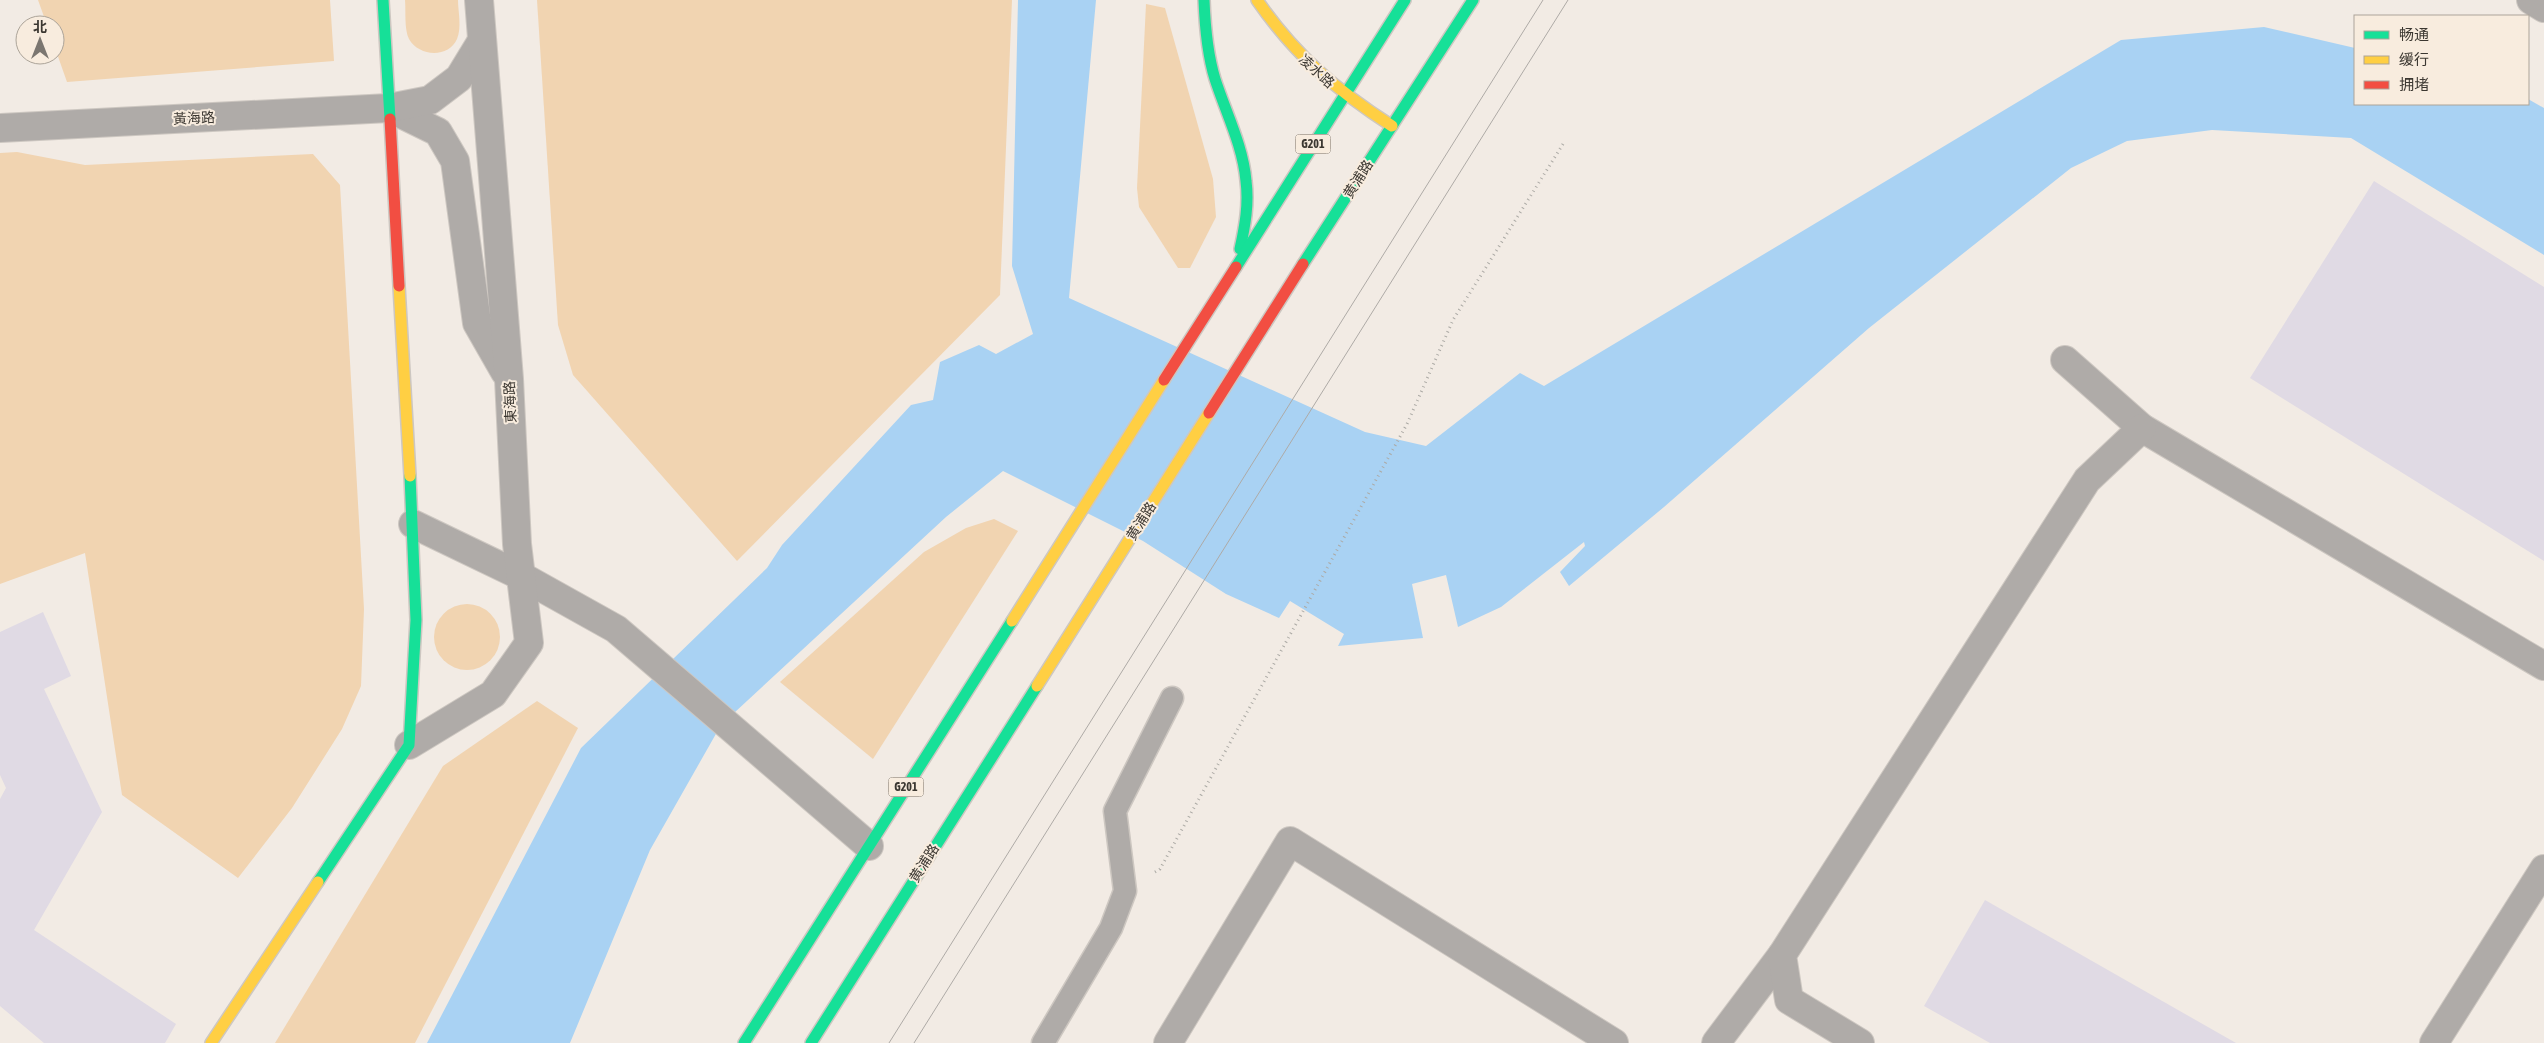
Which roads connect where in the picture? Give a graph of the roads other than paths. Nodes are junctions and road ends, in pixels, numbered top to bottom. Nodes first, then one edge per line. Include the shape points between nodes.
1 (383, 0) edge
2 (479, 0) edge
3 (1204, 0) edge
4 (1257, 0) edge
5 (1405, 0) edge
6 (1473, 0) edge
7 (2531, 0) edge
8 (2544, 8) edge
9 (481, 42) junction
10 (1344, 95) junction
11 (389, 108) junction
12 (1392, 126) junction
13 (0, 128) edge
14 (1235, 268) junction
15 (2065, 360) dead end
16 (509, 379) junction
17 (2142, 428) junction
18 (413, 524) junction
19 (521, 576) junction
20 (2544, 666) edge
21 (1172, 698) dead end
22 (409, 745) junction
23 (869, 846) junction
24 (2544, 869) edge
25 (1782, 955) junction
26 (211, 1043) edge
27 (744, 1043) edge
28 (811, 1043) edge
29 (1043, 1043) edge
30 (1168, 1043) edge
31 (1614, 1043) edge
32 (1716, 1043) edge
33 (1860, 1043) edge
34 (2434, 1043) edge

1 - 11 main road
2 - 9 street, 東海路
3 - 14 main road via 1205,36 1214,77 1244,160 1249,190 1246,230
4 - 10 main road, 凌水路 via 1301,59
5 - 10 main road, G201
6 - 12 main road, 黄浦路
7 - 8 street
9 - 11 street, 黃海路 via 459,78 430,100
9 - 16 street, 東海路
10 - 12 main road, 凌水路
10 - 14 main road, G201
11 - 13 street, 黃海路
11 - 16 street via 438,132 455,161 477,323
11 - 18 main road
12 - 28 main road, 黄浦路
14 - 23 main road, G201
15 - 17 street
16 - 19 street, 東海路
17 - 20 street
17 - 25 street via 2087,480
18 - 19 street
18 - 22 main road via 416,620
19 - 22 street, 東海路 via 529,643 493,694
19 - 23 street via 616,629
21 - 29 lane via 1115,811 1124,891 1111,928
22 - 26 main road
23 - 27 main road, G201
24 - 34 street
25 - 32 street
25 - 33 street via 1789,1000
30 - 31 street via 1290,841

